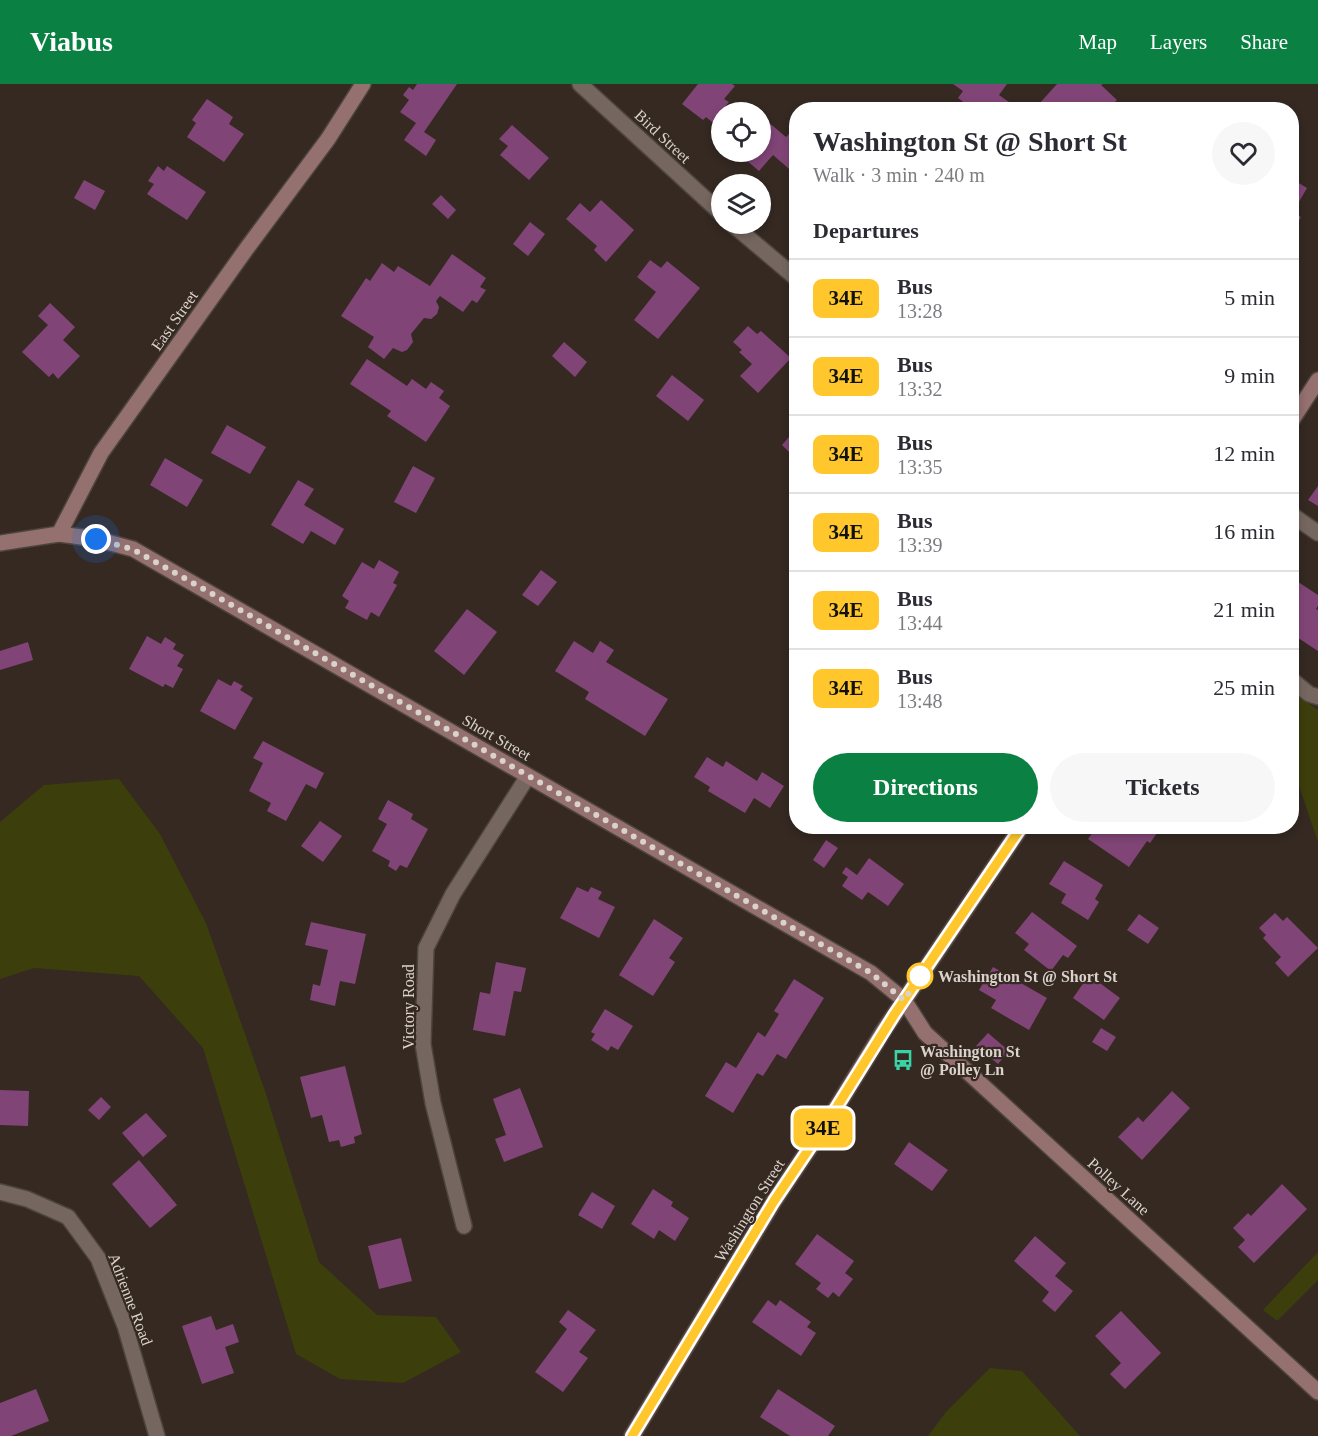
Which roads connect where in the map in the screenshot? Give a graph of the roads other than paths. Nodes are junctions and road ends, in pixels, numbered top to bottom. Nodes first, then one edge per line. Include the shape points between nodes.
1 (363, 84) edge
2 (580, 84) edge
3 (711, 204) edge
4 (744, 234) edge
5 (789, 272) edge
6 (1318, 380) edge
7 (1299, 409) edge
8 (1299, 519) edge
9 (1318, 533) edge
10 (59, 534) junction
11 (0, 543) edge
12 (1299, 685) edge
13 (1318, 697) edge
14 (528, 776) junction
15 (1017, 834) edge
16 (904, 1000) junction
17 (0, 1192) edge
18 (464, 1226) dead end
19 (1318, 1392) edge
20 (157, 1436) edge
21 (632, 1436) edge

1 - 10 street, East Street via 328,139 101,453
2 - 3 street, Bird Street
4 - 5 street
6 - 7 street
8 - 9 street
10 - 11 street
10 - 14 street, Short Street via 132,549
12 - 13 street
14 - 16 street, Short Street via 871,973
14 - 18 street, Victory Road via 453,894 426,948 423,1044 433,1103
15 - 16 street, Washington Street
16 - 19 street, Polley Lane via 925,1033
16 - 21 street, Washington Street via 774,1201
17 - 20 street, Adrienne Road via 68,1217 98,1258 125,1326

